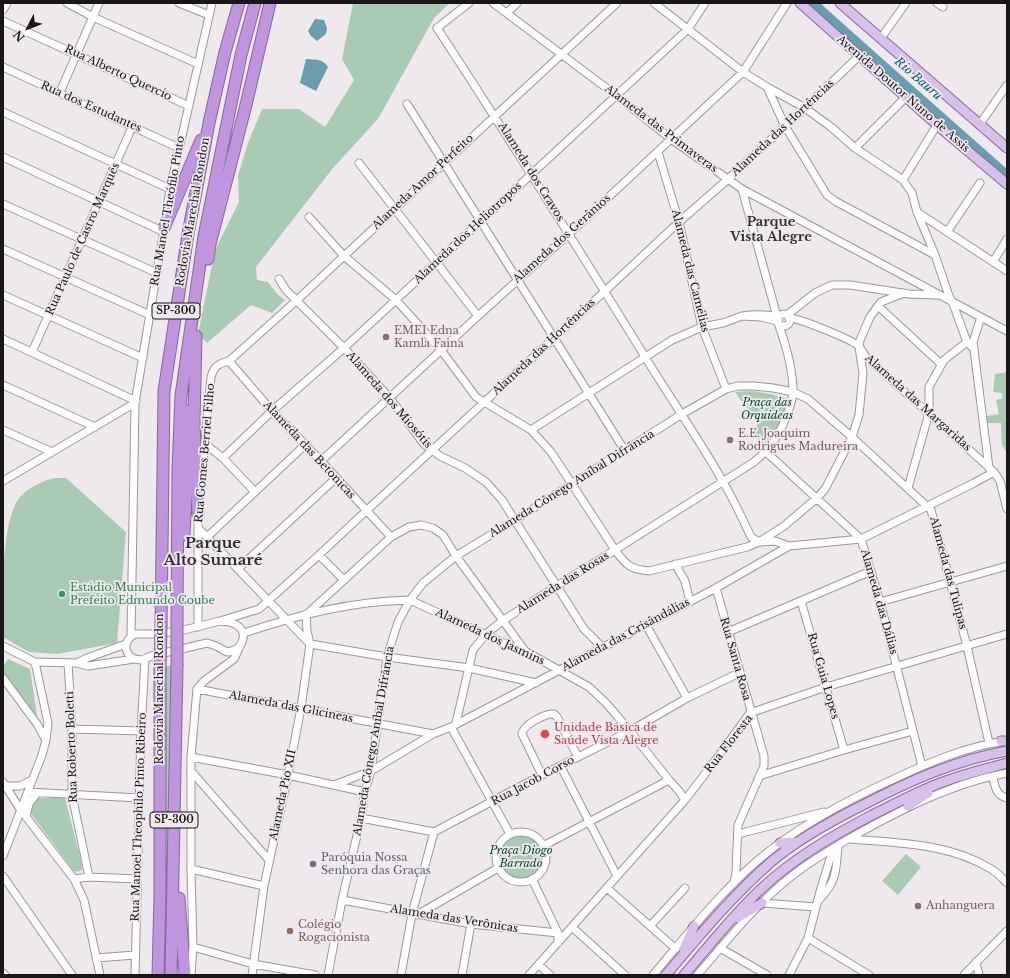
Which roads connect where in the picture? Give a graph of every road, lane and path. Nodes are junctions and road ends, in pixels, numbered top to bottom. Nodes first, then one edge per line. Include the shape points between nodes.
1 (7, 3) edge
2 (66, 3) edge
3 (99, 3) edge
4 (179, 3) edge
5 (212, 3) edge
6 (238, 3) edge
7 (255, 3) edge
8 (270, 3) edge
9 (469, 3) edge
10 (493, 3) edge
11 (517, 3) edge
12 (617, 3) edge
13 (654, 3) edge
14 (705, 3) edge
15 (787, 3) edge
16 (800, 3) edge
17 (840, 3) edge
18 (906, 3) edge
19 (3, 10) edge
20 (507, 13) junction
21 (209, 16) junction
22 (93, 17) junction
23 (3, 21) edge
24 (688, 29) junction
25 (881, 38) junction
26 (77, 54) junction
27 (561, 54) junction
28 (859, 56) junction
29 (198, 64) junction
30 (3, 67) edge
31 (743, 72) junction
32 (1007, 85) edge
33 (767, 87) junction
34 (60, 92) junction
35 (617, 96) junction
36 (906, 97) junction
37 (407, 104) dead end
38 (188, 106) junction
39 (805, 108) junction
40 (3, 112) edge
41 (495, 115) junction
42 (209, 123) junction
43 (980, 124) junction
44 (937, 125) junction
45 (133, 126) junction
46 (785, 126) junction
47 (671, 138) junction
48 (179, 148) junction
49 (855, 148) junction
50 (1007, 148) edge
51 (658, 152) junction
52 (3, 157) edge
53 (444, 162) junction
54 (359, 163) dead end
55 (116, 164) junction
56 (532, 174) junction
57 (727, 180) junction
58 (903, 180) junction
59 (980, 183) dead end
60 (1007, 184) edge
61 (170, 189) junction
62 (742, 190) junction
63 (99, 201) junction
64 (3, 204) edge
65 (394, 209) junction
66 (917, 212) junction
67 (309, 217) dead end
68 (481, 222) junction
69 (679, 222) junction
70 (164, 230) junction
71 (947, 232) junction
72 (570, 233) junction
73 (1007, 238) edge
74 (82, 240) junction
75 (3, 249) edge
76 (935, 255) junction
77 (344, 256) junction
78 (437, 262) junction
79 (993, 262) junction
80 (1007, 271) edge
81 (157, 273) junction
82 (65, 277) junction
83 (279, 279) dead end
84 (518, 280) junction
85 (916, 283) junction
86 (877, 288) junction
87 (605, 291) junction
88 (907, 293) junction
89 (3, 295) edge
90 (939, 295) junction
91 (396, 300) junction
92 (296, 301) junction
93 (952, 301) junction
94 (880, 304) junction
95 (48, 315) junction
96 (150, 315) junction
97 (478, 316) junction
98 (981, 317) junction
99 (784, 319) junction
100 (702, 327) junction
101 (1007, 331) edge
102 (196, 336) junction
103 (554, 338) junction
104 (3, 339) edge
105 (967, 342) junction
106 (786, 346) junction
107 (859, 347) junction
108 (344, 348) junction
109 (974, 349) junction
110 (441, 350) junction
111 (32, 352) junction
112 (645, 356) junction
113 (143, 358) junction
114 (229, 361) junction
115 (941, 364) junction
116 (3, 385) edge
117 (726, 389) junction
118 (793, 392) junction
119 (588, 393) junction
120 (390, 397) junction
121 (136, 402) junction
122 (484, 402) junction
123 (122, 411) junction
124 (272, 411) junction
125 (929, 413) junction
126 (135, 414) junction
127 (682, 414) junction
128 (95, 427) junction
129 (3, 430) edge
130 (531, 430) junction
131 (852, 437) junction
132 (205, 444) junction
133 (305, 445) junction
134 (432, 451) junction
135 (625, 451) junction
136 (52, 452) junction
137 (766, 452) junction
138 (223, 458) junction
139 (321, 461) junction
140 (992, 470) junction
141 (336, 478) junction
142 (4, 479) edge
143 (723, 481) junction
144 (573, 483) junction
145 (908, 488) junction
146 (255, 492) junction
147 (817, 498) junction
148 (928, 506) junction
149 (1007, 509) edge
150 (366, 511) junction
151 (198, 516) junction
152 (515, 520) junction
153 (199, 529) junction
154 (207, 537) junction
155 (391, 537) junction
156 (861, 539) junction
157 (759, 542) junction
158 (789, 546) junction
159 (616, 550) junction
160 (319, 556) junction
161 (456, 556) junction
162 (675, 564) junction
163 (1007, 566) edge
164 (238, 569) junction
165 (871, 571) junction
166 (344, 580) junction
167 (951, 583) junction
168 (557, 586) junction
169 (716, 588) junction
170 (329, 593) junction
171 (410, 600) junction
172 (267, 601) junction
173 (801, 601) junction
174 (176, 602) junction
175 (690, 602) junction
176 (880, 602) junction
177 (336, 607) junction
178 (306, 614) junction
179 (286, 619) junction
180 (502, 621) junction
181 (220, 622) junction
182 (646, 625) junction
183 (198, 627) junction
184 (244, 632) junction
185 (728, 632) junction
186 (486, 634) junction
187 (1007, 634) edge
188 (131, 636) junction
189 (515, 639) junction
190 (126, 644) junction
191 (310, 644) junction
192 (3, 646) edge
193 (240, 646) junction
194 (510, 646) junction
195 (967, 646) junction
196 (602, 647) junction
197 (525, 651) junction
198 (387, 657) junction
199 (134, 659) junction
200 (145, 659) junction
201 (35, 662) junction
202 (68, 663) junction
203 (77, 663) junction
204 (897, 667) junction
205 (469, 668) junction
206 (559, 670) junction
207 (739, 673) junction
208 (3, 678) edge
209 (536, 683) junction
210 (826, 687) junction
211 (197, 689) junction
212 (687, 698) junction
213 (301, 708) junction
214 (750, 713) junction
215 (48, 723) junction
216 (37, 724) junction
217 (379, 724) junction
218 (454, 725) junction
219 (72, 729) junction
220 (141, 731) junction
221 (630, 731) junction
222 (913, 731) junction
223 (433, 734) junction
224 (46, 740) junction
225 (1005, 741) edge
226 (989, 743) junction
227 (844, 750) junction
228 (1007, 751) edge
229 (192, 757) junction
230 (578, 757) junction
231 (1007, 764) edge
232 (922, 766) junction
233 (561, 767) junction
234 (191, 771) junction
235 (371, 771) junction
236 (1007, 773) edge
237 (288, 775) junction
238 (542, 775) junction
239 (759, 776) junction
240 (993, 776) junction
241 (32, 780) junction
242 (669, 780) junction
243 (942, 782) junction
244 (5, 784) edge
245 (334, 785) junction
246 (28, 792) junction
247 (365, 792) junction
248 (37, 793) junction
249 (72, 795) junction
250 (139, 798) junction
251 (1007, 798) edge
252 (685, 800) junction
253 (492, 802) junction
254 (908, 806) junction
255 (20, 809) junction
256 (830, 810) junction
257 (26, 816) junction
258 (362, 818) junction
259 (588, 821) junction
260 (434, 832) junction
261 (510, 834) junction
262 (738, 834) junction
263 (849, 839) junction
264 (798, 842) junction
265 (780, 843) junction
266 (543, 846) junction
267 (835, 847) junction
268 (3, 856) edge
269 (269, 860) junction
270 (173, 866) junction
271 (498, 868) junction
272 (190, 870) junction
273 (3, 876) edge
274 (618, 876) junction
275 (88, 877) junction
276 (74, 879) junction
277 (137, 879) junction
278 (532, 879) junction
279 (1007, 883) edge
280 (734, 884) junction
281 (264, 886) junction
282 (607, 888) junction
283 (684, 888) dead end
284 (342, 900) junction
285 (762, 903) junction
286 (816, 905) junction
287 (415, 914) junction
288 (729, 922) junction
289 (471, 924) junction
290 (650, 926) junction
291 (694, 926) junction
292 (572, 927) junction
293 (1007, 931) edge
294 (558, 933) junction
295 (808, 938) junction
296 (558, 943) junction
297 (193, 948) junction
298 (720, 948) junction
299 (676, 949) junction
300 (135, 955) junction
301 (96, 958) junction
302 (680, 958) junction
303 (976, 962) junction
304 (253, 964) junction
305 (538, 965) junction
306 (99, 974) edge
307 (72, 975) edge
308 (135, 975) edge
309 (158, 975) edge
310 (171, 975) edge
311 (185, 975) edge
312 (191, 975) edge
313 (252, 975) edge
314 (315, 975) edge
315 (328, 975) edge
316 (401, 975) edge
317 (462, 975) edge
318 (529, 975) edge
319 (550, 975) edge
320 (625, 975) edge
321 (653, 975) edge
322 (666, 975) edge
323 (684, 975) edge
324 (697, 975) edge
325 (767, 975) edge
326 (789, 975) edge
327 (869, 975) edge
328 (964, 975) edge
329 (979, 975) edge

1 - 19 street
2 - 22 street
3 - 22 street
4 - 21 street
5 - 21 street, Rua Manoel Theófilo Pinto
6 - 42 highway, Rodovia Marechal Rondon / SP-300
7 - 174 highway, Rodovia Marechal Rondon / SP-300 via 241,55 204,236 181,396
8 - 102 highway via 210,244
9 - 41 street, Alameda dos Cravos via 437,28
10 - 20 street, Alameda das Primaveras
11 - 20 street
12 - 27 street, Alameda Amor Perfeito
13 - 24 street
14 - 24 street, Alameda dos Heliotropos
15 - 31 street, Alameda dos Gerânios
16 - 28 main road, Avenida Doutor Nuno de Assis
17 - 25 main road
18 - 25 street
20 - 27 street, Alameda das Primaveras
21 - 29 street, Rua Manoel Theófilo Pinto
22 - 26 street
22 - 29 street
23 - 26 street, Rua Alberto Quercio
24 - 31 street
24 - 35 street, Alameda dos Heliotropos
25 - 43 main road
26 - 34 street
26 - 38 street, Rua Alberto Quercio
27 - 35 street, Alameda das Primaveras
27 - 41 street, Alameda Amor Perfeito
28 - 36 main road, Avenida Doutor Nuno de Assis
28 - 39 street, Alameda das Hortências
29 - 38 street, Rua Manoel Theófilo Pinto
30 - 34 street, Rua dos Estudantes
31 - 33 street
31 - 47 street, Alameda dos Gerânios
32 - 43 street
33 - 39 street
33 - 46 street
34 - 45 street, Rua dos Estudantes
35 - 47 street, Alameda das Primaveras
35 - 56 street, Alameda dos Heliotropos
36 - 44 main road, Avenida Doutor Nuno de Assis
36 - 49 street
37 - 53 street
38 - 48 street, Rua Manoel Theófilo Pinto
39 - 46 street, Alameda das Hortências
39 - 49 street
40 - 55 street
41 - 53 street, Alameda Amor Perfeito
41 - 56 street, Alameda dos Cravos
42 - 70 highway, SP-300
42 - 309 highway, Rodovia Marechal Rondon / SP-300, bridge via 188,234 164,391
43 - 50 main road
44 - 58 street
44 - 60 main road, Avenida Doutor Nuno de Assis
45 - 48 street, Rua dos Estudantes
45 - 55 street, Rua Paulo de Castro Marquês
46 - 57 street, Alameda das Hortências
46 - 76 street via 827,195
47 - 51 street, Alameda dos Gerânios
47 - 57 street, Alameda das Primaveras
48 - 61 street, Rua Manoel Theófilo Pinto
49 - 58 street
51 - 69 street, Alameda das Camélias
51 - 72 street, Alameda dos Gerânios
52 - 63 street
53 - 65 street, Alameda Amor Perfeito
53 - 68 street
54 - 65 street
55 - 61 street
55 - 63 street, Rua Paulo de Castro Marquês
56 - 68 street, Alameda dos Heliotropos
56 - 72 street, Alameda dos Cravos
57 - 62 street, Alameda das Primaveras
57 - 69 street, Alameda das Hortências
58 - 66 street via 912,193
59 - 71 street
61 - 70 street, Rua Manoel Theófilo Pinto
62 - 85 street, Alameda das Primaveras
62 - 99 street via 776,312
63 - 70 street
63 - 74 street, Rua Paulo de Castro Marquês
64 - 74 street
65 - 77 street, Alameda Amor Perfeito
65 - 78 street
66 - 71 street
66 - 76 street
67 - 77 street
68 - 78 street, Alameda dos Heliotropos
68 - 84 street
69 - 87 street, Alameda das Hortências
69 - 100 street, Alameda das Camélias
70 - 81 street, Rua Manoel Theófilo Pinto
71 - 79 street
72 - 84 street, Alameda dos Gerânios
72 - 87 street, Alameda dos Cravos
73 - 79 street
74 - 81 street
74 - 82 street, Rua Paulo de Castro Marquês
75 - 82 street
76 - 93 street
77 - 91 street
77 - 92 street, Alameda Amor Perfeito
78 - 91 street, Alameda dos Heliotropos
78 - 97 street
79 - 80 street
81 - 96 street, Rua Manoel Theófilo Pinto
82 - 95 street, Rua Paulo de Castro Marquês
82 - 96 street
83 - 92 street, Alameda dos Miosótis
84 - 97 street, Alameda dos Gerânios
84 - 103 street
85 - 88 street via 916,292
85 - 90 street, Alameda das Primaveras
86 - 88 street
86 - 94 street via 883,293 884,298
86 - 99 street via 832,285 815,293
87 - 103 street, Alameda das Hortências
87 - 112 street, Alameda dos Cravos
88 - 90 street
88 - 94 street
89 - 95 street
90 - 93 street, Alameda das Primaveras
91 - 108 street, Alameda dos Heliotropos
91 - 110 street
92 - 108 street, Alameda dos Miosótis
92 - 114 street, Alameda Amor Perfeito
93 - 98 street, Alameda das Primaveras
93 - 105 street
94 - 107 street via 870,317
94 - 115 street
95 - 111 street, Rua Paulo de Castro Marquês
95 - 113 street
96 - 113 street, Rua Manoel Theófilo Pinto
97 - 110 street, Alameda dos Gerânios
98 - 101 street, Alameda das Primaveras
98 - 109 street via 973,342
99 - 100 street, Alameda das Margaridas via 768,314 752,314
99 - 106 street
99 - 106 street
99 - 107 street, Alameda das Margaridas via 795,318 844,338
100 - 112 street, Alameda das Margaridas via 672,340
100 - 117 street, Alameda das Camélias
102 - 151 highway via 194,422
102 - 174 highway via 188,400 184,547
103 - 119 street
103 - 122 street, Alameda das Hortências
104 - 111 street
105 - 109 street
105 - 115 street
106 - 118 street, Alameda das Rosas via 792,372
107 - 125 street, Alameda das Margaridas via 866,357
107 - 131 street via 863,374 859,415
108 - 120 street, Alameda dos Miosótis
108 - 124 street, Alameda dos Heliotropos
109 - 140 street
110 - 120 street, Alameda dos Gerânios
110 - 122 street via 476,397
111 - 121 street
112 - 119 street, Alameda das Margaridas
112 - 127 street, Alameda dos Cravos
113 - 121 street, Rua Manoel Theófilo Pinto
114 - 124 street, Alameda das Betonicas
114 - 132 street, Rua Gomes Berriel Filho via 218,364 211,377
115 - 125 street via 929,387
116 - 128 street
117 - 118 street, Alameda das Tulipas via 754,386
117 - 127 street, Alameda Cônego Aníbal Difrância
118 - 131 street, Alameda das Tulipas via 812,403
118 - 137 street, Alameda das Rosas via 783,425 776,440
119 - 130 street, Alameda das Margaridas
119 - 135 street
120 - 134 street, Alameda dos Miosótis via 424,444
120 - 139 street, Alameda dos Gerânios
121 - 123 street
121 - 126 street, Rua Manoel Theófilo Pinto
122 - 130 street
122 - 134 street, Alameda das Hortências
123 - 126 street via 131,411
123 - 128 street
124 - 133 street, Alameda das Betonicas
124 - 138 street, Alameda dos Heliotropos
125 - 140 street, Alameda das Margaridas
125 - 145 street
126 - 188 street, Rua Manoel Theófilo Pinto
127 - 135 street, Alameda Cônego Aníbal Difrância
127 - 143 street, Alameda dos Cravos
128 - 136 street
129 - 136 street
130 - 144 street via 552,452
131 - 145 street, Alameda das Tulipas
131 - 147 street via 825,489
132 - 138 street
132 - 151 street, Rua Gomes Berriel Filho
133 - 139 street, Alameda das Betonicas
133 - 146 street
134 - 150 street, Alameda das Hortências
134 - 152 street, Alameda dos Miosótis via 486,482
135 - 144 street, Alameda Cônego Aníbal Difrância
136 - 142 street
137 - 143 street, Alameda das Rosas
137 - 147 street, Alameda das Dálias
138 - 146 street
139 - 141 street, Alameda das Betonicas
140 - 148 street via 974,483
140 - 149 street, Alameda das Margaridas via 1000,481
141 - 150 street, Alameda das Betonicas
141 - 164 street
143 - 157 street via 751,537
143 - 159 street, Alameda das Rosas
144 - 152 street, Alameda Cônego Aníbal Difrância
144 - 159 street
145 - 148 street, Alameda das Tulipas
146 - 154 street
147 - 156 street, Alameda das Dálias
147 - 157 street via 784,526
148 - 156 street
148 - 167 street, Alameda das Tulipas
150 - 155 street, Alameda das Betonicas
150 - 160 street, Alameda das Hortências
151 - 153 street, Rua Gomes Berriel Filho
152 - 161 street, Alameda Cônego Aníbal Difrância
152 - 168 street, Alameda dos Miosótis
153 - 154 street
153 - 183 street, Rua Gomes Berriel Filho
154 - 164 street
155 - 161 street via 409,527 421,525 433,528 443,535
155 - 166 street
156 - 158 street
156 - 165 street, Alameda das Dálias
157 - 158 street via 776,541
157 - 162 street
158 - 169 street, Alameda das Crisândálias
159 - 162 street via 625,563 635,569 649,571
159 - 168 street, Alameda das Rosas
160 - 166 street
160 - 172 street, Alameda das Hortências
161 - 171 street, Alameda Cônego Aníbal Difrância via 423,583
161 - 180 street
162 - 175 street via 685,581
163 - 167 street
164 - 172 street
165 - 173 street
165 - 176 street, Alameda das Dálias
166 - 170 street
167 - 176 street
167 - 195 street, Alameda das Tulipas
168 - 180 street, Alameda das Rosas
168 - 196 street, Alameda dos Miosótis via 584,629
169 - 175 street, Alameda das Crisândálias
169 - 185 street, Rua Santa Rosa
170 - 177 street via 328,603
170 - 178 street
171 - 177 street, Alameda dos Jasmins
171 - 186 street, Alameda dos Jasmins
171 - 198 street, Alameda Cônego Aníbal Difrância via 398,622
172 - 179 street
172 - 181 street, Alameda das Hortências via 253,612
173 - 185 street
173 - 210 street, Rua Guia Lopes
174 - 270 highway, Rodovia Marechal Rondon / SP-300, bridge
175 - 182 street, Alameda das Crisândálias
176 - 204 street, Alameda das Dálias
177 - 178 street, Alameda dos Jasmins
178 - 179 street, Alameda dos Jasmins
178 - 191 street, Alameda Pio XII
179 - 184 street, Alameda dos Jasmins
179 - 191 street
180 - 186 street, Alameda das Rosas
180 - 189 street
181 - 183 street
181 - 184 street via 236,624
182 - 196 street, Alameda das Crisândálias
182 - 212 street
183 - 188 street
184 - 193 street via 244,640
185 - 207 street, Rua Santa Rosa
186 - 194 street, Alameda dos Jasmins
186 - 205 street, Alameda das Rosas via 473,650
187 - 195 street, Rua Floresta
188 - 190 street
189 - 194 street
189 - 197 street
190 - 199 street via 127,653
190 - 203 street
191 - 198 street
191 - 213 street, Alameda Pio XII
192 - 201 street
193 - 200 street via 227,652 207,643
193 - 211 street via 238,654 229,664
194 - 197 street, Alameda dos Jasmins
195 - 204 street, Rua Floresta
195 - 226 street, Alameda das Tulipas
196 - 206 street, Alameda das Crisândálias
197 - 206 street, Alameda dos Jasmins
198 - 205 street
198 - 217 street, Alameda Cônego Aníbal Difrância
199 - 200 street
199 - 203 street via 88,666
200 - 220 street, Rua Manoel Theophilo Pinto Ribeiro
201 - 202 street
201 - 215 street
202 - 203 street
202 - 219 street, Rua Roberto Boletti
204 - 210 street, Rua Floresta
204 - 222 street, Alameda das Dálias
205 - 209 street
205 - 218 street, Alameda das Rosas
206 - 209 street, Alameda das Crisândálias
206 - 221 street, Alameda dos Jasmins via 589,687
207 - 212 street, Rua Jacob Corso
207 - 214 street, Rua Santa Rosa
208 - 216 street
209 - 218 street, Alameda das Crisândálias
210 - 214 street, Rua Floresta
210 - 227 street, Rua Guia Lopes
211 - 213 street, Alameda das Glicineas
211 - 229 street
212 - 221 street, Rua Jacob Corso
213 - 217 street, Alameda das Glicineas
213 - 237 street, Alameda Pio XII
214 - 239 street, Rua Santa Rosa via 764,756 764,766
214 - 252 street, Rua Floresta
215 - 216 street
215 - 224 street
216 - 224 street
217 - 223 street, Alameda das Glicineas
217 - 235 street, Alameda Cônego Aníbal Difrância
218 - 223 street, Alameda das Crisândálias
218 - 253 street
219 - 220 street
219 - 249 street, Rua Roberto Boletti
220 - 250 street, Rua Manoel Theophilo Pinto Ribeiro
221 - 230 street, Rua Jacob Corso
221 - 242 street, Alameda dos Jasmins
222 - 227 street
222 - 232 street, Alameda das Dálias
223 - 235 street, Alameda das Crisândálias
224 - 241 street
225 - 226 street
226 - 232 street
227 - 239 street
228 - 264 main road via 939,769 845,814
229 - 234 street
229 - 237 street
230 - 233 street, Rua Jacob Corso
230 - 238 street via 557,717 549,714 522,730
231 - 243 main road
232 - 256 street
233 - 238 street, Rua Jacob Corso
233 - 259 street
234 - 269 street
234 - 272 street
235 - 245 street, Alameda das Crisândálias
235 - 247 street, Alameda Cônego Aníbal Difrância
236 - 240 street
237 - 245 street
237 - 269 street, Alameda Pio XII
238 - 253 street, Rua Jacob Corso
239 - 262 street, Rua Santa Rosa via 738,825
240 - 251 street via 996,791
240 - 254 street
241 - 244 street via 20,786
241 - 246 street
242 - 252 street, Alameda dos Jasmins
242 - 259 street
243 - 254 main road
243 - 288 main road via 864,819 813,848 760,889
244 - 255 street
245 - 247 street
246 - 248 street
246 - 255 street
247 - 258 street, Alameda Cônego Aníbal Difrância
248 - 249 street
248 - 257 street via 29,804
249 - 250 street
249 - 275 street, Rua Roberto Boletti
250 - 277 street, Rua Manoel Theophilo Pinto Ribeiro
252 - 274 street, Rua Floresta
253 - 260 street, Rua Jacob Corso
253 - 261 street
254 - 263 street
255 - 257 street
255 - 268 street
256 - 262 street
256 - 265 street
257 - 276 street
258 - 260 street
258 - 284 street, Alameda Cônego Aníbal Difrância
259 - 266 street
259 - 274 street
260 - 287 street
261 - 266 street via 525,832 539,839
261 - 271 street via 503,839 496,852
262 - 280 street, Rua Santa Rosa
263 - 267 street
263 - 279 street via 955,852 991,869
264 - 265 main road
264 - 302 main road via 753,879
265 - 280 street
266 - 278 street via 546,861
267 - 285 street via 798,872
267 - 286 street
269 - 281 street, Alameda Pio XII
270 - 310 highway, Rodovia Marechal Rondon / SP-300
270 - 311 highway via 178,876
271 - 278 street via 510,879 525,882
271 - 287 street
272 - 281 street
272 - 297 street
273 - 307 street
274 - 282 street, Rua Floresta
275 - 276 street
275 - 277 street
276 - 301 street via 84,900
277 - 300 street, Rua Manoel Theophilo Pinto Ribeiro
278 - 294 street
280 - 291 street
281 - 304 street, Alameda Pio XII
282 - 290 street
282 - 292 street, Rua Floresta
283 - 290 street
284 - 287 street, Alameda das Verônicas
284 - 315 street, Alameda Cônego Aníbal Difrância
285 - 286 street
285 - 288 main road
285 - 298 street
286 - 295 street
287 - 289 street, Alameda das Verônicas
287 - 316 street
288 - 323 main road
289 - 294 street, Alameda das Verônicas
289 - 317 street
290 - 299 street
291 - 299 street
291 - 302 main road
292 - 296 street, Rua Floresta
292 - 320 street
293 - 303 street
294 - 296 street
295 - 326 street
295 - 327 street
296 - 305 street, Rua Floresta
297 - 304 street
297 - 312 street
298 - 324 street
298 - 325 street
299 - 321 street
300 - 301 street
300 - 308 street, Rua Manoel Theophilo Pinto Ribeiro
301 - 306 street
302 - 322 main road
303 - 328 street
303 - 329 street
304 - 313 street, Alameda Pio XII
304 - 314 street
305 - 318 street, Rua Floresta
305 - 319 street

